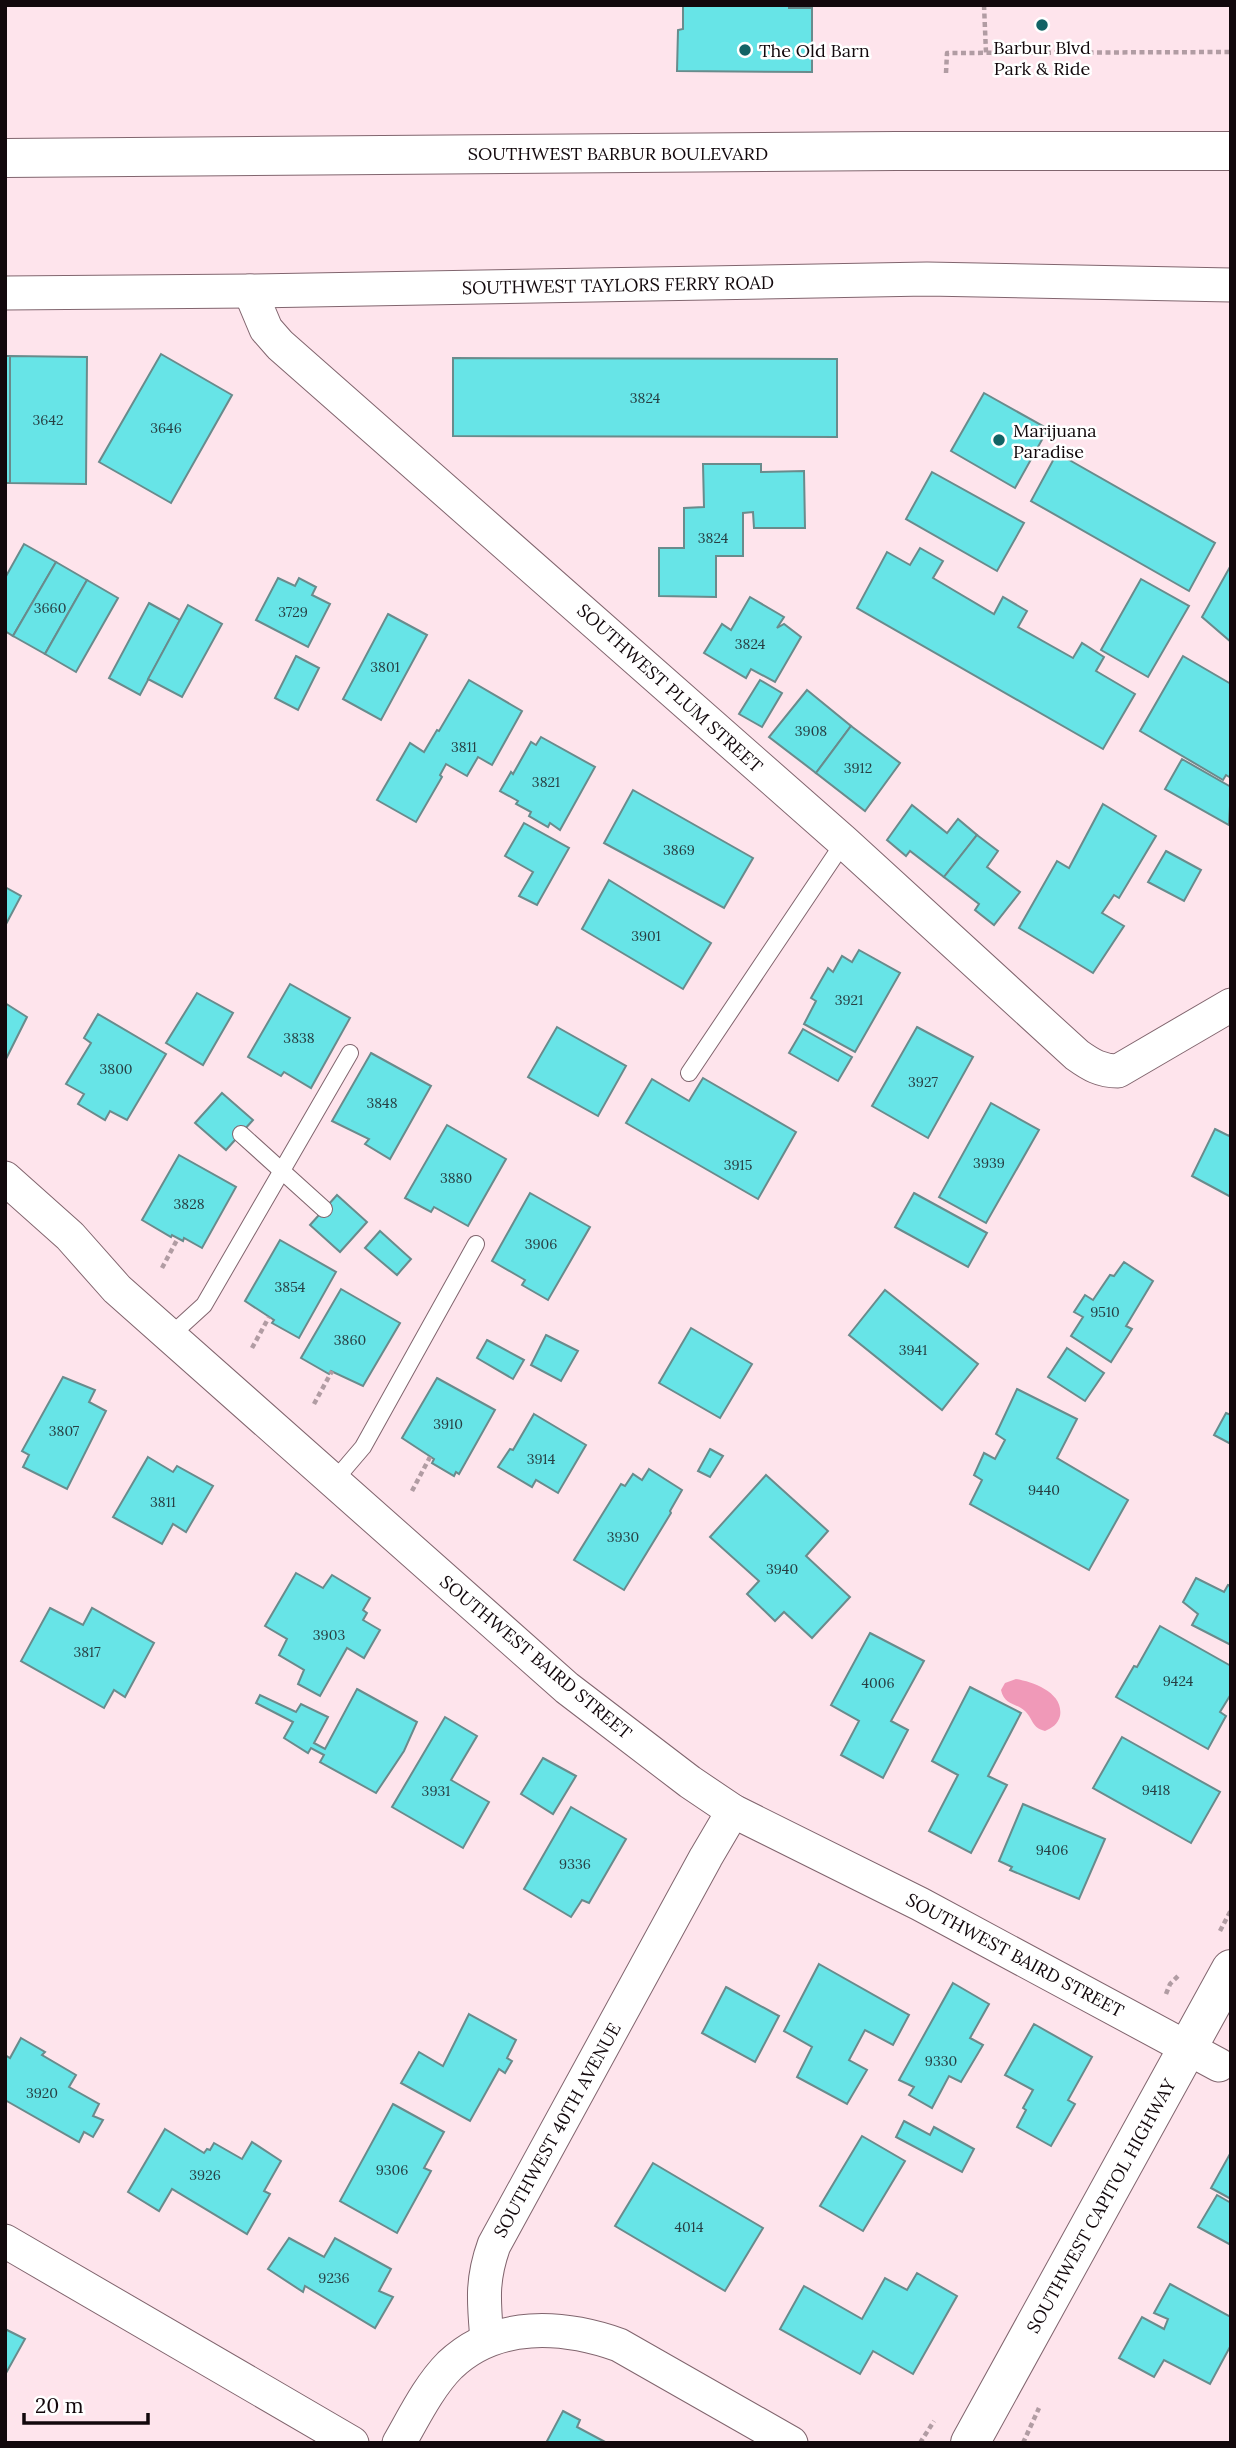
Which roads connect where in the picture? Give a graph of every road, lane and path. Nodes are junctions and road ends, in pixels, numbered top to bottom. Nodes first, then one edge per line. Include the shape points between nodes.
1 (984, 5) edge
2 (1231, 52) edge
3 (986, 53) junction
4 (946, 73) dead end
5 (1231, 152) edge
6 (5, 158) edge
7 (1231, 285) edge
8 (250, 291) junction
9 (5, 292) edge
10 (844, 842) junction
11 (1231, 1005) edge
12 (350, 1053) dead end
13 (690, 1073) dead end
14 (241, 1134) dead end
15 (283, 1171) junction
16 (5, 1178) edge
17 (324, 1209) dead end
18 (178, 1238) dead end
19 (475, 1244) dead end
20 (162, 1268) dead end
21 (269, 1317) dead end
22 (170, 1336) junction
23 (253, 1348) dead end
24 (332, 1371) dead end
25 (314, 1404) dead end
26 (430, 1457) dead end
27 (334, 1481) junction
28 (412, 1492) dead end
29 (733, 1811) junction
30 (1231, 1969) edge
31 (1203, 2056) junction
32 (5, 2241) edge
33 (487, 2340) junction
34 (930, 2425) dead end
35 (352, 2443) edge
36 (399, 2443) edge
37 (791, 2443) edge
38 (920, 2443) edge
39 (971, 2443) edge

1 - 3 path
2 - 3 path
3 - 4 path via 947,53
5 - 6 main road, SOUTHWEST BARBUR BOULEVARD
7 - 8 street, SOUTHWEST TAYLORS FERRY ROAD via 927,279
8 - 9 street, SOUTHWEST TAYLORS FERRY ROAD
8 - 10 street, SOUTHWEST PLUM STREET via 266,329 280,345
10 - 11 street, SOUTHWEST PLUM STREET via 1092,1066 1118,1071
10 - 13 lane
12 - 15 lane
14 - 15 lane
15 - 17 lane
15 - 22 lane via 204,1305
16 - 22 street, SOUTHWEST BAIRD STREET
18 - 20 path
19 - 27 lane via 363,1447
21 - 23 path
22 - 27 street, SOUTHWEST BAIRD STREET
24 - 25 path
26 - 28 path
27 - 29 street, SOUTHWEST BAIRD STREET via 567,1688
29 - 31 street, SOUTHWEST BAIRD STREET via 920,1904
29 - 33 street, SOUTHWEST 40TH AVENUE via 494,2245 485,2269 483,2296
30 - 31 main road, SOUTHWEST CAPITOL HIGHWAY
31 - 39 main road, SOUTHWEST CAPITOL HIGHWAY
32 - 35 street
33 - 36 street via 448,2367
33 - 37 street via 545,2329 595,2336 619,2345
34 - 38 path

